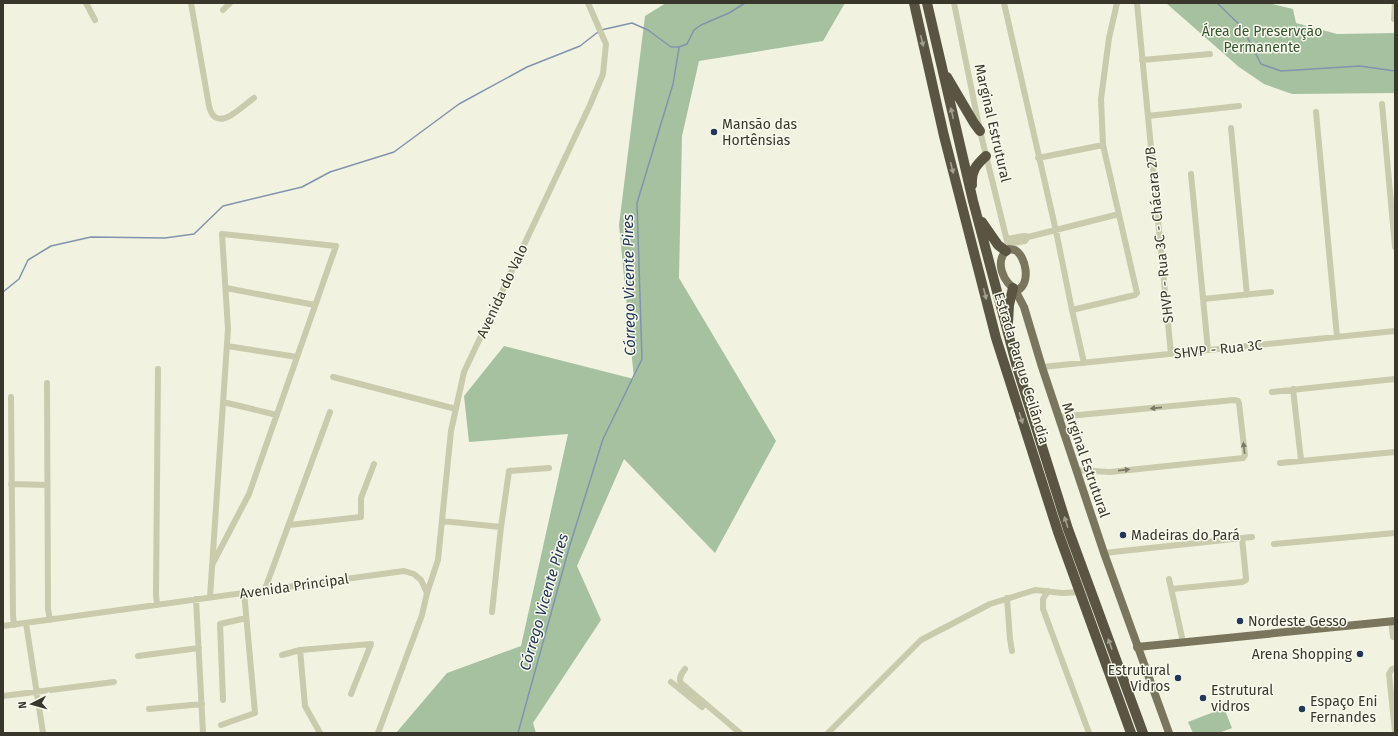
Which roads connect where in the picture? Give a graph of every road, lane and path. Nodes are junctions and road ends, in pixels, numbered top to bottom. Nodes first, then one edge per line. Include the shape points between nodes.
1 (86, 3) edge
2 (192, 3) edge
3 (230, 3) edge
4 (588, 3) edge
5 (914, 3) edge
6 (927, 3) edge
7 (954, 3) edge
8 (1004, 3) edge
9 (1117, 3) edge
10 (1137, 3) edge
11 (1395, 3) edge
12 (223, 10) dead end
13 (1394, 19) edge
14 (95, 20) dead end
15 (1210, 54) dead end
16 (1142, 60) junction
17 (941, 67) junction
18 (254, 98) dead end
19 (1382, 104) dead end
20 (1239, 106) dead end
21 (1316, 112) dead end
22 (1148, 116) junction
23 (1231, 128) dead end
24 (980, 131) junction
25 (1102, 145) junction
26 (986, 156) junction
27 (1038, 158) junction
28 (1190, 174) dead end
29 (974, 206) junction
30 (1119, 214) junction
31 (1056, 231) junction
32 (1007, 246) junction
33 (1395, 247) edge
34 (226, 288) junction
35 (1017, 288) junction
36 (1271, 292) dead end
37 (1247, 295) junction
38 (1203, 299) junction
39 (315, 304) junction
40 (1072, 310) junction
41 (1395, 331) edge
42 (1007, 333) junction
43 (1337, 337) junction
44 (227, 346) junction
45 (1208, 350) junction
46 (1171, 354) junction
47 (297, 357) junction
48 (1084, 363) junction
49 (1042, 367) junction
50 (158, 369) dead end
51 (333, 377) dead end
52 (1395, 379) edge
53 (47, 383) dead end
54 (1293, 389) junction
55 (1272, 392) dead end
56 (10, 397) dead end
57 (223, 402) junction
58 (456, 409) junction
59 (330, 412) dead end
60 (277, 415) junction
61 (1058, 417) junction
62 (1395, 452) edge
63 (1301, 460) junction
64 (1280, 463) dead end
65 (374, 464) dead end
66 (549, 468) dead end
67 (1076, 470) junction
68 (12, 484) junction
69 (47, 485) junction
70 (442, 521) junction
71 (289, 525) junction
72 (501, 527) junction
73 (1395, 532) edge
74 (1252, 537) dead end
75 (1242, 538) junction
76 (1274, 544) dead end
77 (1104, 553) junction
78 (212, 565) junction
79 (1169, 579) dead end
80 (265, 589) junction
81 (1172, 589) junction
82 (1048, 591) junction
83 (244, 592) junction
84 (427, 592) junction
85 (1080, 592) junction
86 (210, 598) junction
87 (1007, 598) junction
88 (196, 599) junction
89 (157, 605) junction
90 (492, 612) dead end
91 (246, 618) junction
92 (50, 620) junction
93 (1393, 621) edge
94 (26, 623) junction
95 (14, 625) junction
96 (3, 626) edge
97 (1393, 637) dead end
98 (1183, 642) junction
99 (1137, 647) junction
100 (199, 648) junction
101 (300, 650) junction
102 (1012, 651) dead end
103 (282, 655) dead end
104 (138, 656) dead end
105 (1395, 668) edge
106 (685, 669) dead end
107 (114, 682) dead end
108 (671, 682) dead end
109 (36, 692) junction
110 (351, 694) dead end
111 (3, 696) edge
112 (223, 700) dead end
113 (202, 704) junction
114 (149, 709) dead end
115 (221, 725) dead end
116 (1395, 731) edge
117 (43, 733) edge
118 (203, 733) edge
119 (320, 733) edge
120 (378, 733) edge
121 (735, 733) edge
122 (740, 733) edge
123 (828, 733) edge
124 (1088, 733) edge
125 (1131, 733) edge
126 (1143, 733) edge
127 (1169, 733) edge

1 - 14 street
2 - 18 street via 209,106 213,116 218,119 228,118
3 - 12 street
4 - 58 street, Avenida do Valo via 606,44 603,74 464,372
5 -> 85 highway, Estrada Parque Ceilândia via 944,136 996,338 1058,532
6 - 17 highway, Estrada Parque Ceilândia
7 - 24 street, Marginal Estrutural
8 - 27 street
9 - 25 street via 1109,38 1101,99
10 - 16 street, SHVP - Rua 3C - Chácara 27B
11 - 13 street
15 - 16 street
16 - 22 street, SHVP - Rua 3C - Chácara 27B
17 - 24 highway
29 -> 17 highway, Estrada Parque Ceilândia
19 - 33 street
20 - 22 street
21 - 43 street
22 - 46 street, SHVP - Rua 3C - Chácara 27B
23 - 37 street
24 - 26 street, Marginal Estrutural
25 - 27 street
25 - 30 street
26 - 29 highway via 976,165 971,179
26 - 32 street, Marginal Estrutural
27 - 31 street
28 - 38 street
29 - 32 highway via 992,238 998,245
29 - 42 highway, Estrada Parque Ceilândia
30 - 31 street
30 - 40 street via 1137,294
31 - 32 street via 1028,237 1024,241
31 - 40 street
32 - 35 main road via 1002,258 1002,272 1005,280
32 - 35 main road via 1018,253 1025,266 1026,279
34 - 39 street
34 - 39 street via 222,234 336,246
34 - 44 street
35 - 42 highway via 1009,305
35 - 49 main road, Marginal Estrutural
36 - 37 street
37 - 38 street
38 - 45 street
39 - 47 street
40 - 48 street
41 - 43 street, SHVP - Rua 3C
126 -> 42 highway, Estrada Parque Ceilândia via 1068,528
43 - 45 street, SHVP - Rua 3C
44 - 47 street
44 - 57 street
45 - 46 street, SHVP - Rua 3C
46 - 48 street, SHVP - Rua 3C
47 - 60 street
48 - 49 street, SHVP - Rua 3C
49 - 61 main road, Marginal Estrutural
50 - 89 street
51 - 58 street
52 - 54 street
53 - 69 street
54 - 55 street
54 - 63 street
56 - 68 street
57 - 60 street
57 - 78 street
58 - 70 street, Avenida do Valo via 451,431
59 - 71 street
60 - 78 street via 249,494
61 - 67 main road, Marginal Estrutural
67 -> 61 street via 1110,472 1243,458 1245,455 1239,403 1234,400
62 - 63 street
63 - 64 street
65 - 71 street via 361,498 361,517
66 - 72 street via 508,471
67 - 77 main road, Marginal Estrutural
68 - 69 street
68 - 95 street
69 - 92 street
70 - 72 street
70 - 84 street, Avenida do Valo via 438,560
71 - 80 street
72 - 90 street
73 - 76 street
74 - 75 street
75 - 77 street
75 - 81 street via 1246,578 1244,581
77 - 99 main road, Marginal Estrutural
78 - 86 street
79 - 81 street
80 - 83 street, Avenida Principal
80 - 84 street, Avenida Principal via 404,571 414,574 421,580
81 - 98 street
82 - 85 street
82 - 87 street via 1035,590
82 - 124 street via 1043,599 1043,609
83 - 86 street, Avenida Principal
83 - 91 street
84 - 120 street via 422,615
85 - 125 highway, Estrada Parque Ceilândia
86 - 88 street, Avenida Principal
87 - 102 street
87 - 123 street via 990,604 921,640
88 - 89 street, Avenida Principal
88 - 100 street
89 - 92 street, Avenida Principal
91 - 112 street via 220,624
91 - 115 street via 255,713
92 - 94 street, Avenida Principal
93 - 97 street
93 - 98 main road
94 - 95 street, Avenida Principal
94 - 109 street
95 - 96 street, Avenida Principal
98 - 99 main road
99 - 127 main road, Marginal Estrutural
100 - 104 street
100 - 113 street
101 - 103 street
101 - 110 street via 371,644
101 - 119 street via 305,706
105 - 116 street via 1389,674
106 - 122 street via 680,676 681,683
107 - 109 street
108 - 121 street
109 - 111 street
109 - 117 street
113 - 114 street
113 - 118 street

